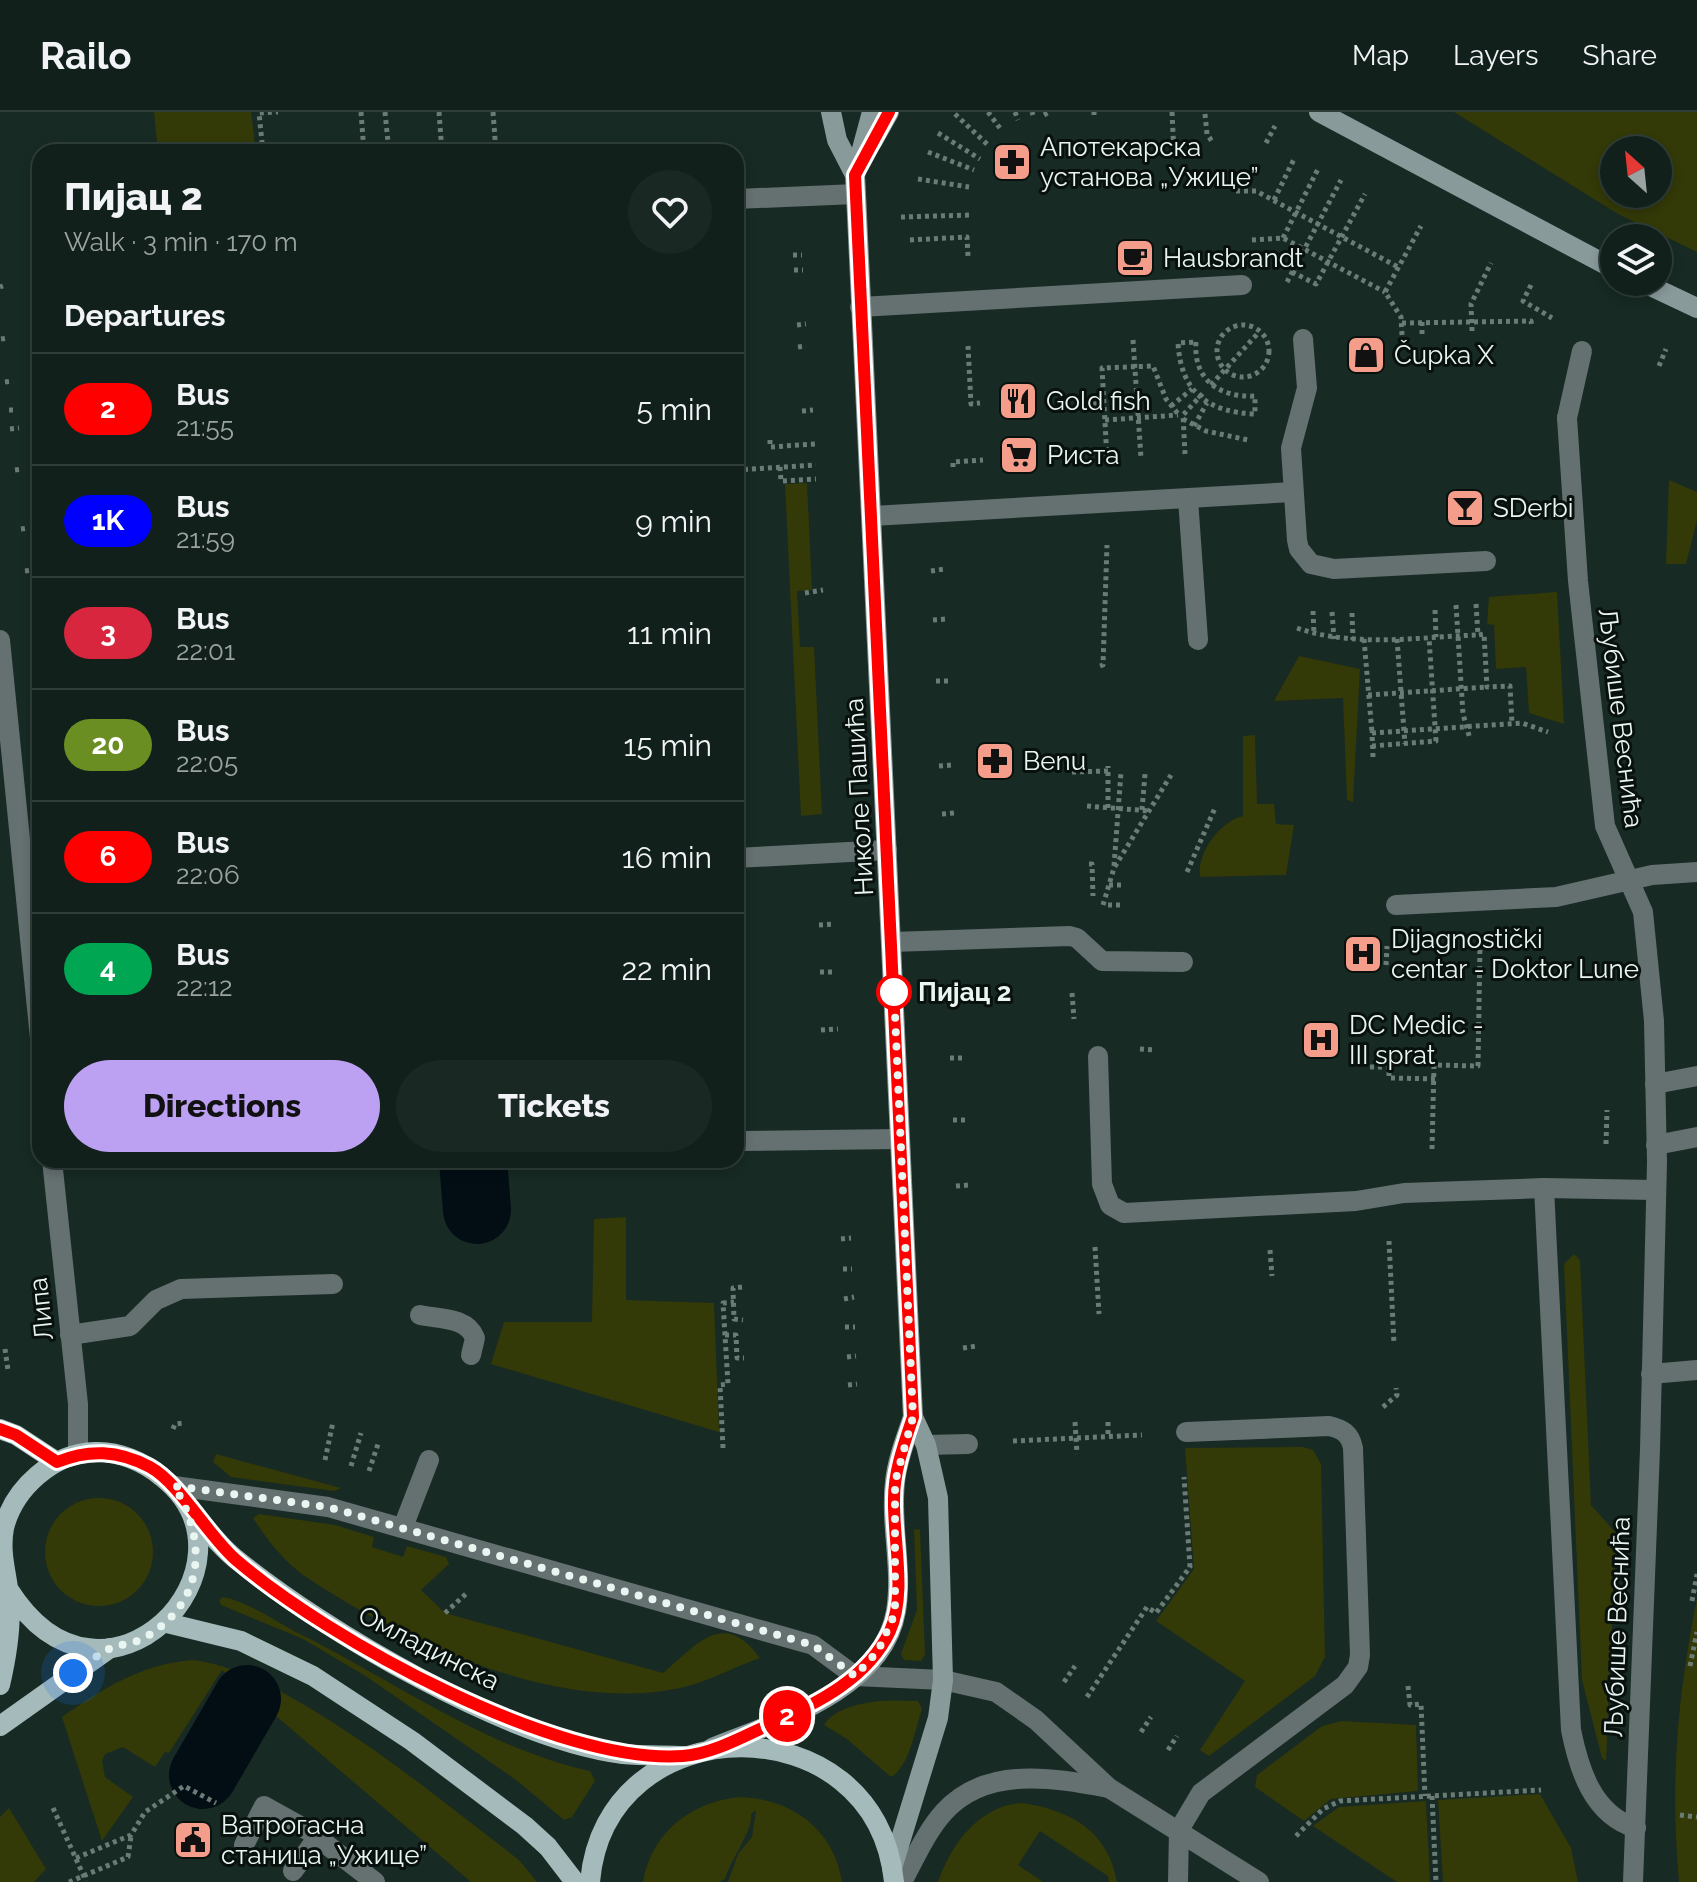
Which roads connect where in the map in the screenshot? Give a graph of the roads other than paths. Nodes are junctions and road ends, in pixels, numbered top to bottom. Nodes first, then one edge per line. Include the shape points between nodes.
1 (831, 112) edge
2 (872, 112) edge
3 (889, 112) edge
4 (1319, 112) edge
5 (856, 184) junction
6 (744, 198) edge
7 (1600, 262) edge
8 (1242, 285) dead end
9 (1672, 296) edge
10 (860, 307) junction
11 (1697, 308) edge
12 (1303, 339) dead end
13 (1582, 351) dead end
14 (1293, 492) junction
15 (1188, 499) junction
16 (872, 516) junction
17 (1486, 561) dead end
18 (0, 640) edge
19 (1198, 640) dead end
20 (887, 850) junction
21 (744, 858) edge
22 (1697, 872) edge
23 (1628, 881) junction
24 (1396, 905) dead end
25 (892, 942) junction
26 (32, 958) edge
27 (1183, 962) dead end
28 (1098, 1056) dead end
29 (1697, 1076) edge
30 (1655, 1084) junction
31 (1697, 1137) edge
32 (899, 1139) junction
33 (744, 1141) edge
34 (1656, 1145) junction
35 (53, 1168) edge
36 (1544, 1188) junction
37 (1654, 1190) junction
38 (333, 1284) dead end
39 (420, 1315) dead end
40 (70, 1335) junction
41 (471, 1355) dead end
42 (1697, 1370) edge
43 (1651, 1374) junction
44 (913, 1417) junction
45 (0, 1429) edge
46 (1186, 1432) dead end
47 (968, 1444) road end
48 (926, 1445) junction
49 (78, 1454) junction
50 (429, 1460) dead end
51 (57, 1462) junction
52 (174, 1486) junction
53 (188, 1509) junction
54 (403, 1527) junction
55 (2, 1528) edge
56 (9, 1590) junction
57 (167, 1623) junction
58 (110, 1648) junction
59 (855, 1676) junction
60 (943, 1680) junction
61 (0, 1685) edge
62 (0, 1726) edge
63 (710, 1749) junction
64 (684, 1756) junction
65 (1109, 1788) junction
66 (1636, 1828) junction
67 (1179, 1830) junction
68 (318, 1837) junction
69 (244, 1845) dead end
70 (293, 1871) dead end
71 (896, 1877) edge
72 (363, 1878) edge
73 (575, 1882) edge
74 (590, 1882) edge
75 (1178, 1882) edge
76 (1259, 1882) edge
77 (1633, 1882) edge

1 - 5 main road, Николе Пашића
2 - 5 main road, Николе Пашића
3 - 5 main road
4 - 7 main road
5 - 6 street
5 - 10 main road, Николе Пашића
8 - 10 street
9 - 11 main road
10 - 16 main road, Николе Пашића
12 - 14 street via 1307,388 1291,448
13 - 23 street, Љубише Веснића via 1567,418 1579,592 1605,826
14 - 15 street
14 - 17 street via 1299,549 1319,569
15 - 16 street
15 - 19 street
16 - 20 main road, Николе Пашића
18 - 26 street
20 - 21 street
20 - 25 main road, Николе Пашића
22 - 23 street
23 - 24 street via 1556,897
23 - 30 street, Љубише Веснића via 1648,936
25 - 27 street via 1070,936 1102,961
25 - 32 main road, Николе Пашића
28 - 36 street via 1102,1184 1117,1211
29 - 30 street
30 - 34 street, Љубише Веснића
31 - 34 street
32 - 33 street
32 - 44 main road, Николе Пашића
34 - 37 street, Љубише Веснића
35 - 40 street, Липа
36 - 37 street
36 - 66 street via 1571,1730 1590,1790 1617,1821
37 - 43 street, Љубише Веснића
38 - 40 street via 181,1289 156,1300 130,1326
39 - 41 street via 468,1326 475,1338
40 - 49 street, Липа
42 - 43 street
43 - 66 street, Љубише Веснића
44 - 48 main road, Николе Пашића
44 - 59 main road, Николе Пашића via 895,1482 895,1613 878,1651
45 - 51 main road
46 - 67 street via 1329,1426 1349,1437 1360,1655 1345,1685 1201,1793
47 - 48 street
48 - 60 main road, Николе Пашића via 938,1498
49 - 51 main road
49 - 52 main road via 124,1456
50 - 54 street
51 - 55 main road via 23,1490
52 - 53 main road
52 - 54 street via 328,1507
53 - 57 main road via 197,1538 196,1569 185,1598
53 - 64 main road, Омладинска via 235,1559 290,1599 445,1690 574,1742 622,1754
54 - 59 street via 754,1625 813,1645
55 - 56 main road via 1,1560
56 - 58 main road via 26,1617 50,1636 79,1647
56 - 61 main road via 7,1656
57 - 58 main road via 141,1640
57 - 73 main road via 263,1650 368,1710 525,1826
58 - 62 main road
59 - 60 street
59 - 63 main road, Николе Пашића via 795,1713
60 - 65 street via 980,1686 1009,1700
60 - 71 main road, Николе Пашића
63 - 64 main road
63 - 71 main road via 740,1745 786,1750 828,1771 863,1802 882,1835
64 - 74 main road via 621,1804 597,1850
65 - 67 street
65 - 71 street via 1042,1777 965,1795 945,1810
66 - 77 street, Љубише Веснића
67 - 75 street
67 - 76 street
68 - 69 street via 264,1806
68 - 70 street
68 - 72 street

